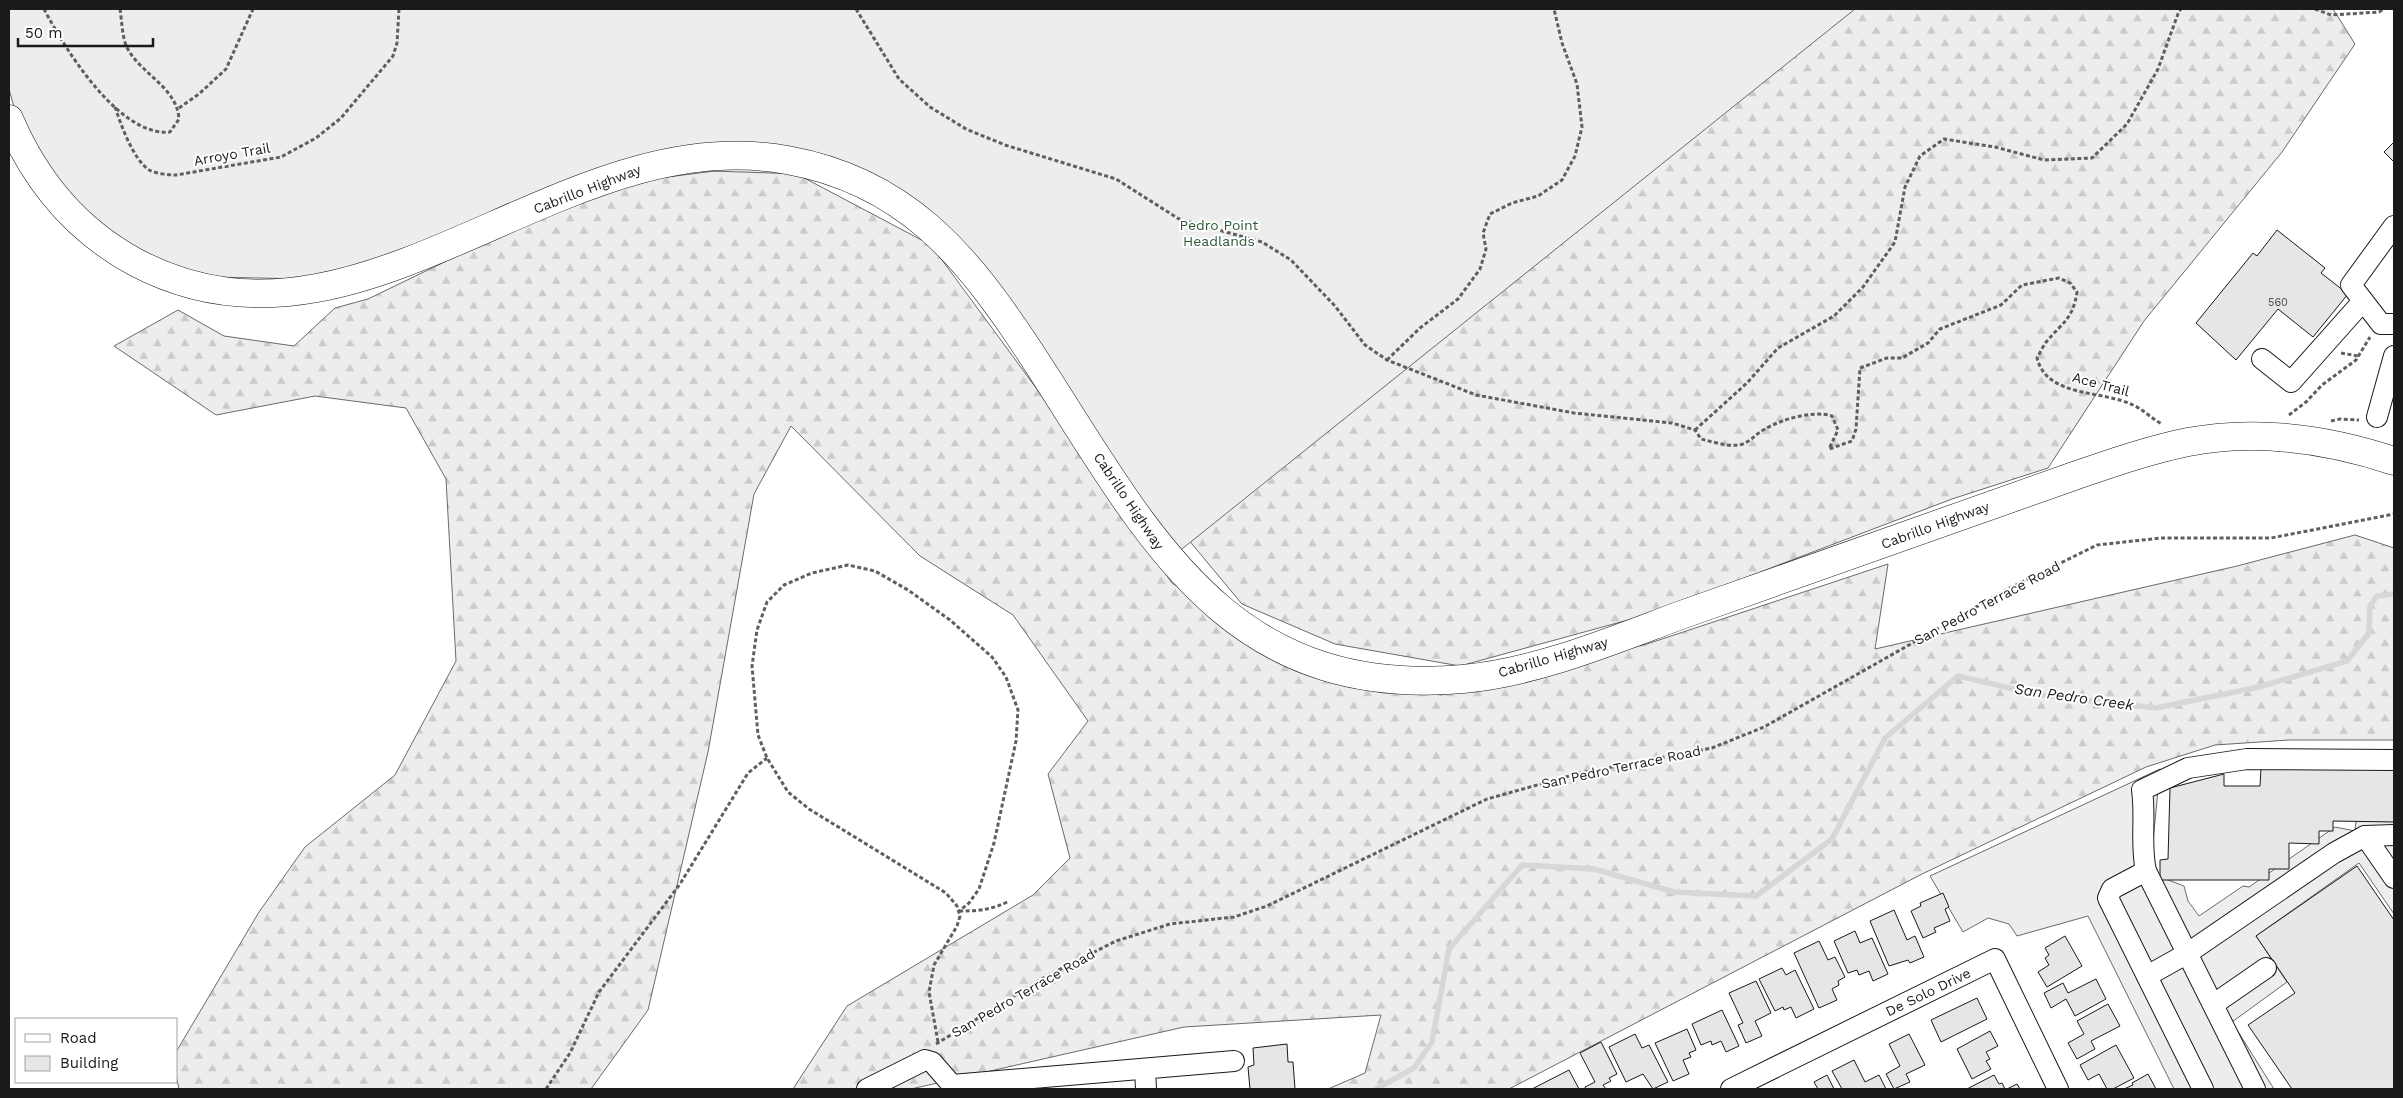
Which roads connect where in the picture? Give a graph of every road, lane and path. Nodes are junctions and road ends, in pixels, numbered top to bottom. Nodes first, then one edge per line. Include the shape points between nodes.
1 (44, 9) edge
2 (120, 9) edge
3 (253, 9) edge
4 (399, 9) edge
5 (856, 9) edge
6 (1554, 9) edge
7 (2181, 9) edge
8 (2315, 9) edge
9 (2384, 9) edge
10 (114, 107) junction
11 (179, 108) junction
12 (9, 119) edge
13 (2394, 226) edge
14 (2363, 300) junction
15 (2388, 324) edge
16 (2394, 356) edge
17 (2262, 359) dead end
18 (1387, 360) junction
19 (2377, 417) joint
20 (2292, 418) dead end
21 (2322, 421) dead end
22 (2168, 425) dead end
23 (1696, 430) junction
24 (2394, 461) edge
25 (2394, 514) edge
26 (767, 758) junction
27 (2394, 760) edge
28 (2394, 835) edge
29 (2365, 836) junction
30 (2146, 871) junction
31 (2394, 878) edge
32 (1009, 901) dead end
33 (959, 911) junction
34 (2188, 953) junction
35 (2266, 968) dead end
36 (2147, 976) junction
37 (2214, 1004) junction
38 (938, 1042) junction
39 (1234, 1061) dead end
40 (914, 1065) junction
41 (1146, 1069) junction
42 (546, 1089) edge
43 (867, 1089) edge
44 (1146, 1089) edge
45 (1731, 1089) edge
46 (2058, 1089) edge
47 (2203, 1089) edge
48 (2255, 1089) edge

1 - 10 path via 61,39
2 - 11 path via 128,50
3 - 11 path via 226,68
4 - 10 path, Arroyo Trail via 393,56 341,118 316,138 281,157 176,175 161,174 149,169 139,157 123,131
5 - 18 path, Ace Trail via 899,79 930,107 966,129 1116,179 1179,219 1262,242 1291,260 1336,306 1365,346
6 - 18 path via 1577,84 1582,127 1575,156 1562,180 1538,196 1512,203 1490,214 1483,233 1486,249 1480,269 1458,298
7 - 23 path via 2158,69 2127,124 2092,158 2044,160 1995,147 1944,139 1920,156 1905,187 1895,242 1862,286 1834,316 1778,348 1747,383
8 - 9 path via 2330,15
10 - 11 path via 131,122 157,133 170,132 176,126 180,119
12 - 24 highway, Cabrillo Highway via 27,157 48,188 72,216 100,240 136,262 174,279 207,288 249,293 308,291 359,278 606,179 673,160 730,154 771,157 817,166 851,179 916,216 971,269 1002,309 1144,526 1196,588 1237,622 1282,649 1330,668 1376,678 1420,681 1468,678 1540,664 2082,473 2186,442 2222,438 2291,438 2343,447
13 - 14 street via 2351,285
14 - 15 street
14 - 17 street via 2291,382
15 - 20 path via 2373,332 2356,360 2285,418
16 - 19 street
18 - 23 path, Ace Trail via 1476,395 1574,414 1672,423
19 - 21 path
22 - 23 path, Ace Trail via 2161,424 2133,404 2071,389 2053,381 2040,370 2037,358 2074,310 2077,292 2070,283 2059,278 2022,286 2001,305 1940,329 1928,343 1902,358 1887,358 1860,368 1856,429 1852,441 1829,448 1838,430 1832,416 1823,413 1781,422 1742,444 1724,445 1701,439
25 - 38 path, San Pedro Terrace Road via 2271,538 2161,538 2097,545 2008,589 1764,726 1712,748 1580,773 1487,799 1267,906 1234,917 1170,924 1116,941 1044,977
26 - 33 path via 788,792 809,809 946,893
26 - 33 path via 758,735 752,666 757,630 768,602 784,585 812,572 848,565 875,571 950,620 992,657 1006,678 1018,710 1016,741 994,843 979,890
26 - 42 path via 748,773 680,884 599,992 570,1053
27 - 30 street via 2247,759 2188,768 2142,790
28 - 29 street
29 - 31 street
29 - 34 street via 2334,853
30 - 34 street
30 - 36 street via 2112,889 2108,898
32 - 33 path via 981,911
33 - 38 path via 957,926 934,965 929,992
34 - 36 street
34 - 37 street
35 - 37 street
36 - 47 street
37 - 48 street
38 - 40 path, San Pedro Terrace Road
39 - 41 street
40 - 41 street via 925,1060 932,1062 952,1085
40 - 43 street
41 - 44 street
45 - 46 street, De Solo Drive via 1995,959

